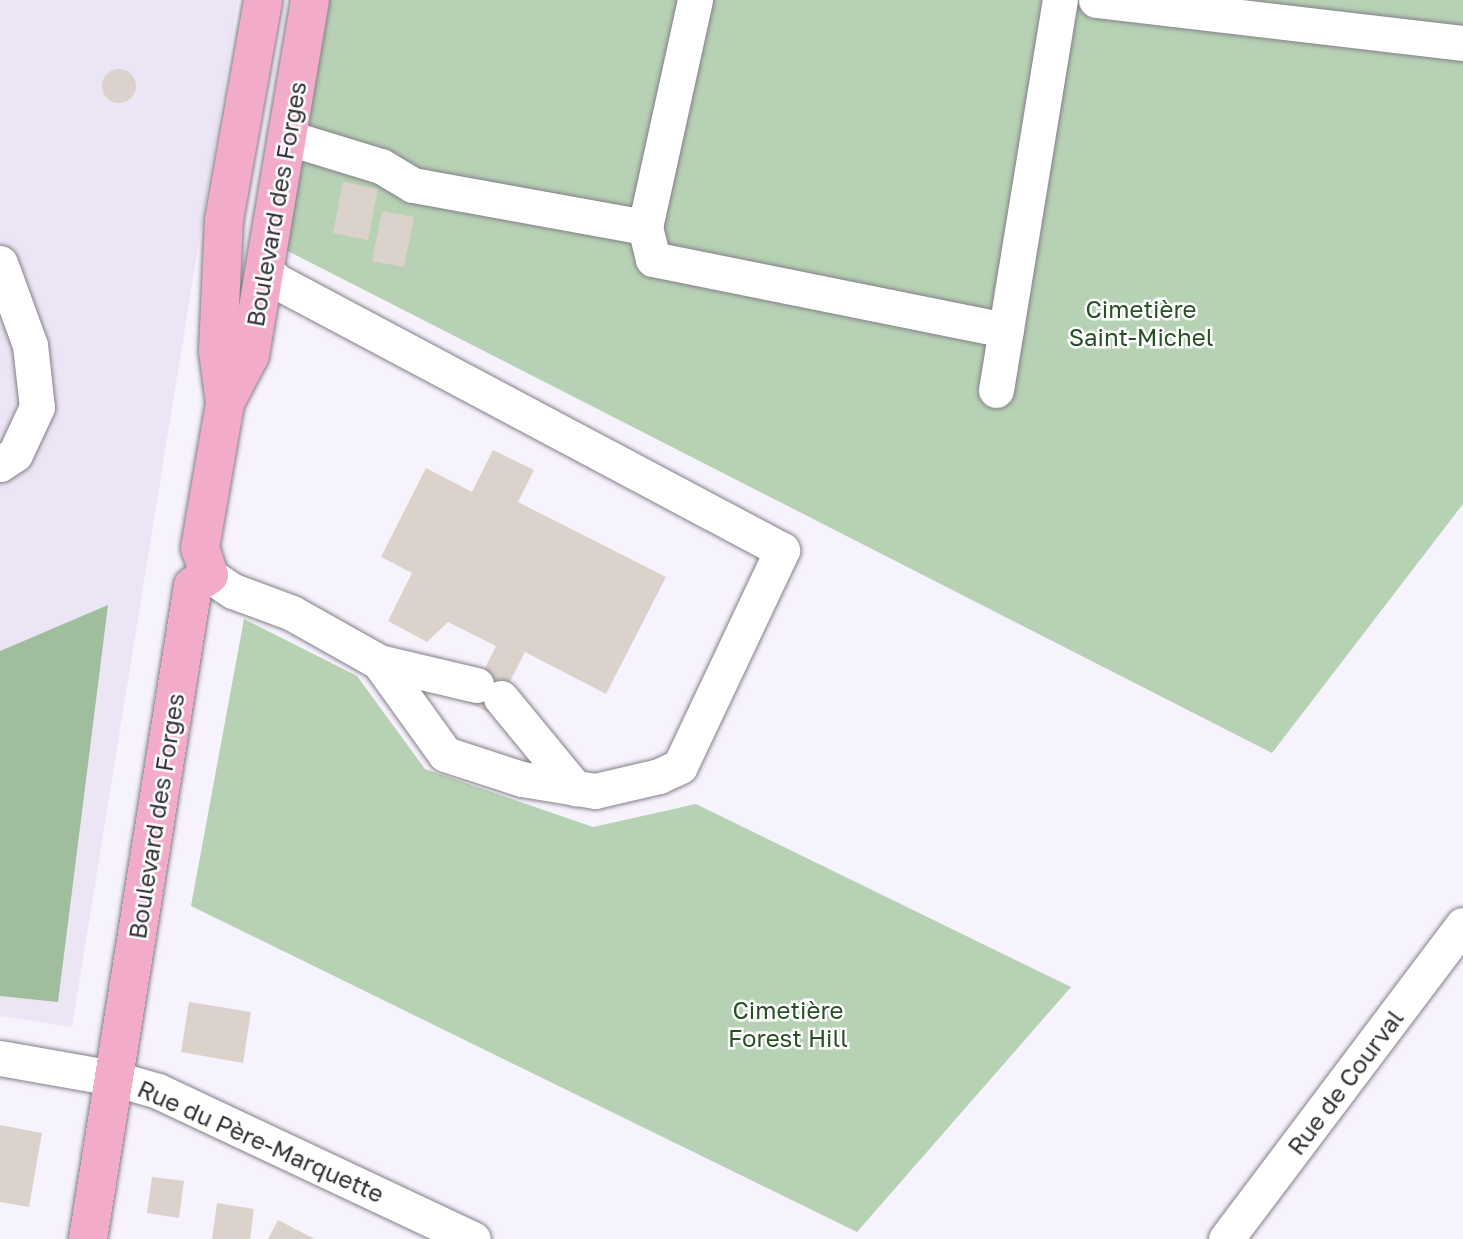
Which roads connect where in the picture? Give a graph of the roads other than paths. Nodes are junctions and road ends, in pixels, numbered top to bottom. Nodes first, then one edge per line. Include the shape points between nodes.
1 (263, 0) edge
2 (310, 0) edge
3 (695, 0) edge
4 (1060, 0) edge
5 (1096, 0) edge
6 (1463, 43) edge
7 (286, 145) junction
8 (645, 227) junction
9 (0, 263) edge
10 (265, 269) junction
11 (1006, 330) junction
12 (996, 390) dead end
13 (225, 403) junction
14 (0, 464) edge
15 (209, 575) junction
16 (379, 662) junction
17 (575, 788) junction
18 (1463, 925) edge
19 (0, 1058) edge
20 (113, 1078) junction
21 (88, 1239) edge
22 (473, 1239) edge
23 (1227, 1239) edge

1 - 13 main road, Boulevard des Forges via 225,220 218,351
2 - 7 main road, Boulevard des Forges
3 - 8 street
4 - 11 street
5 - 6 street
7 - 8 street via 299,141 381,166 413,185
7 - 10 main road, Boulevard des Forges
8 - 11 street via 653,259
9 - 14 street via 30,345 37,407 15,454
10 - 13 main road, Boulevard des Forges via 250,355
10 - 17 street via 276,281 782,550 680,766 659,776 595,791
11 - 12 street
13 - 15 main road, Boulevard des Forges via 200,548
15 - 16 street via 233,591 292,612
15 - 20 main road, Boulevard des Forges via 193,586
16 - 17 street via 489,692
16 - 17 street via 445,754 522,779
18 - 23 street, Rue de Courval
19 - 20 street, Rue du Père-Marquette
20 - 21 main road, Boulevard des Forges
20 - 22 street, Rue du Père-Marquette via 169,1096

